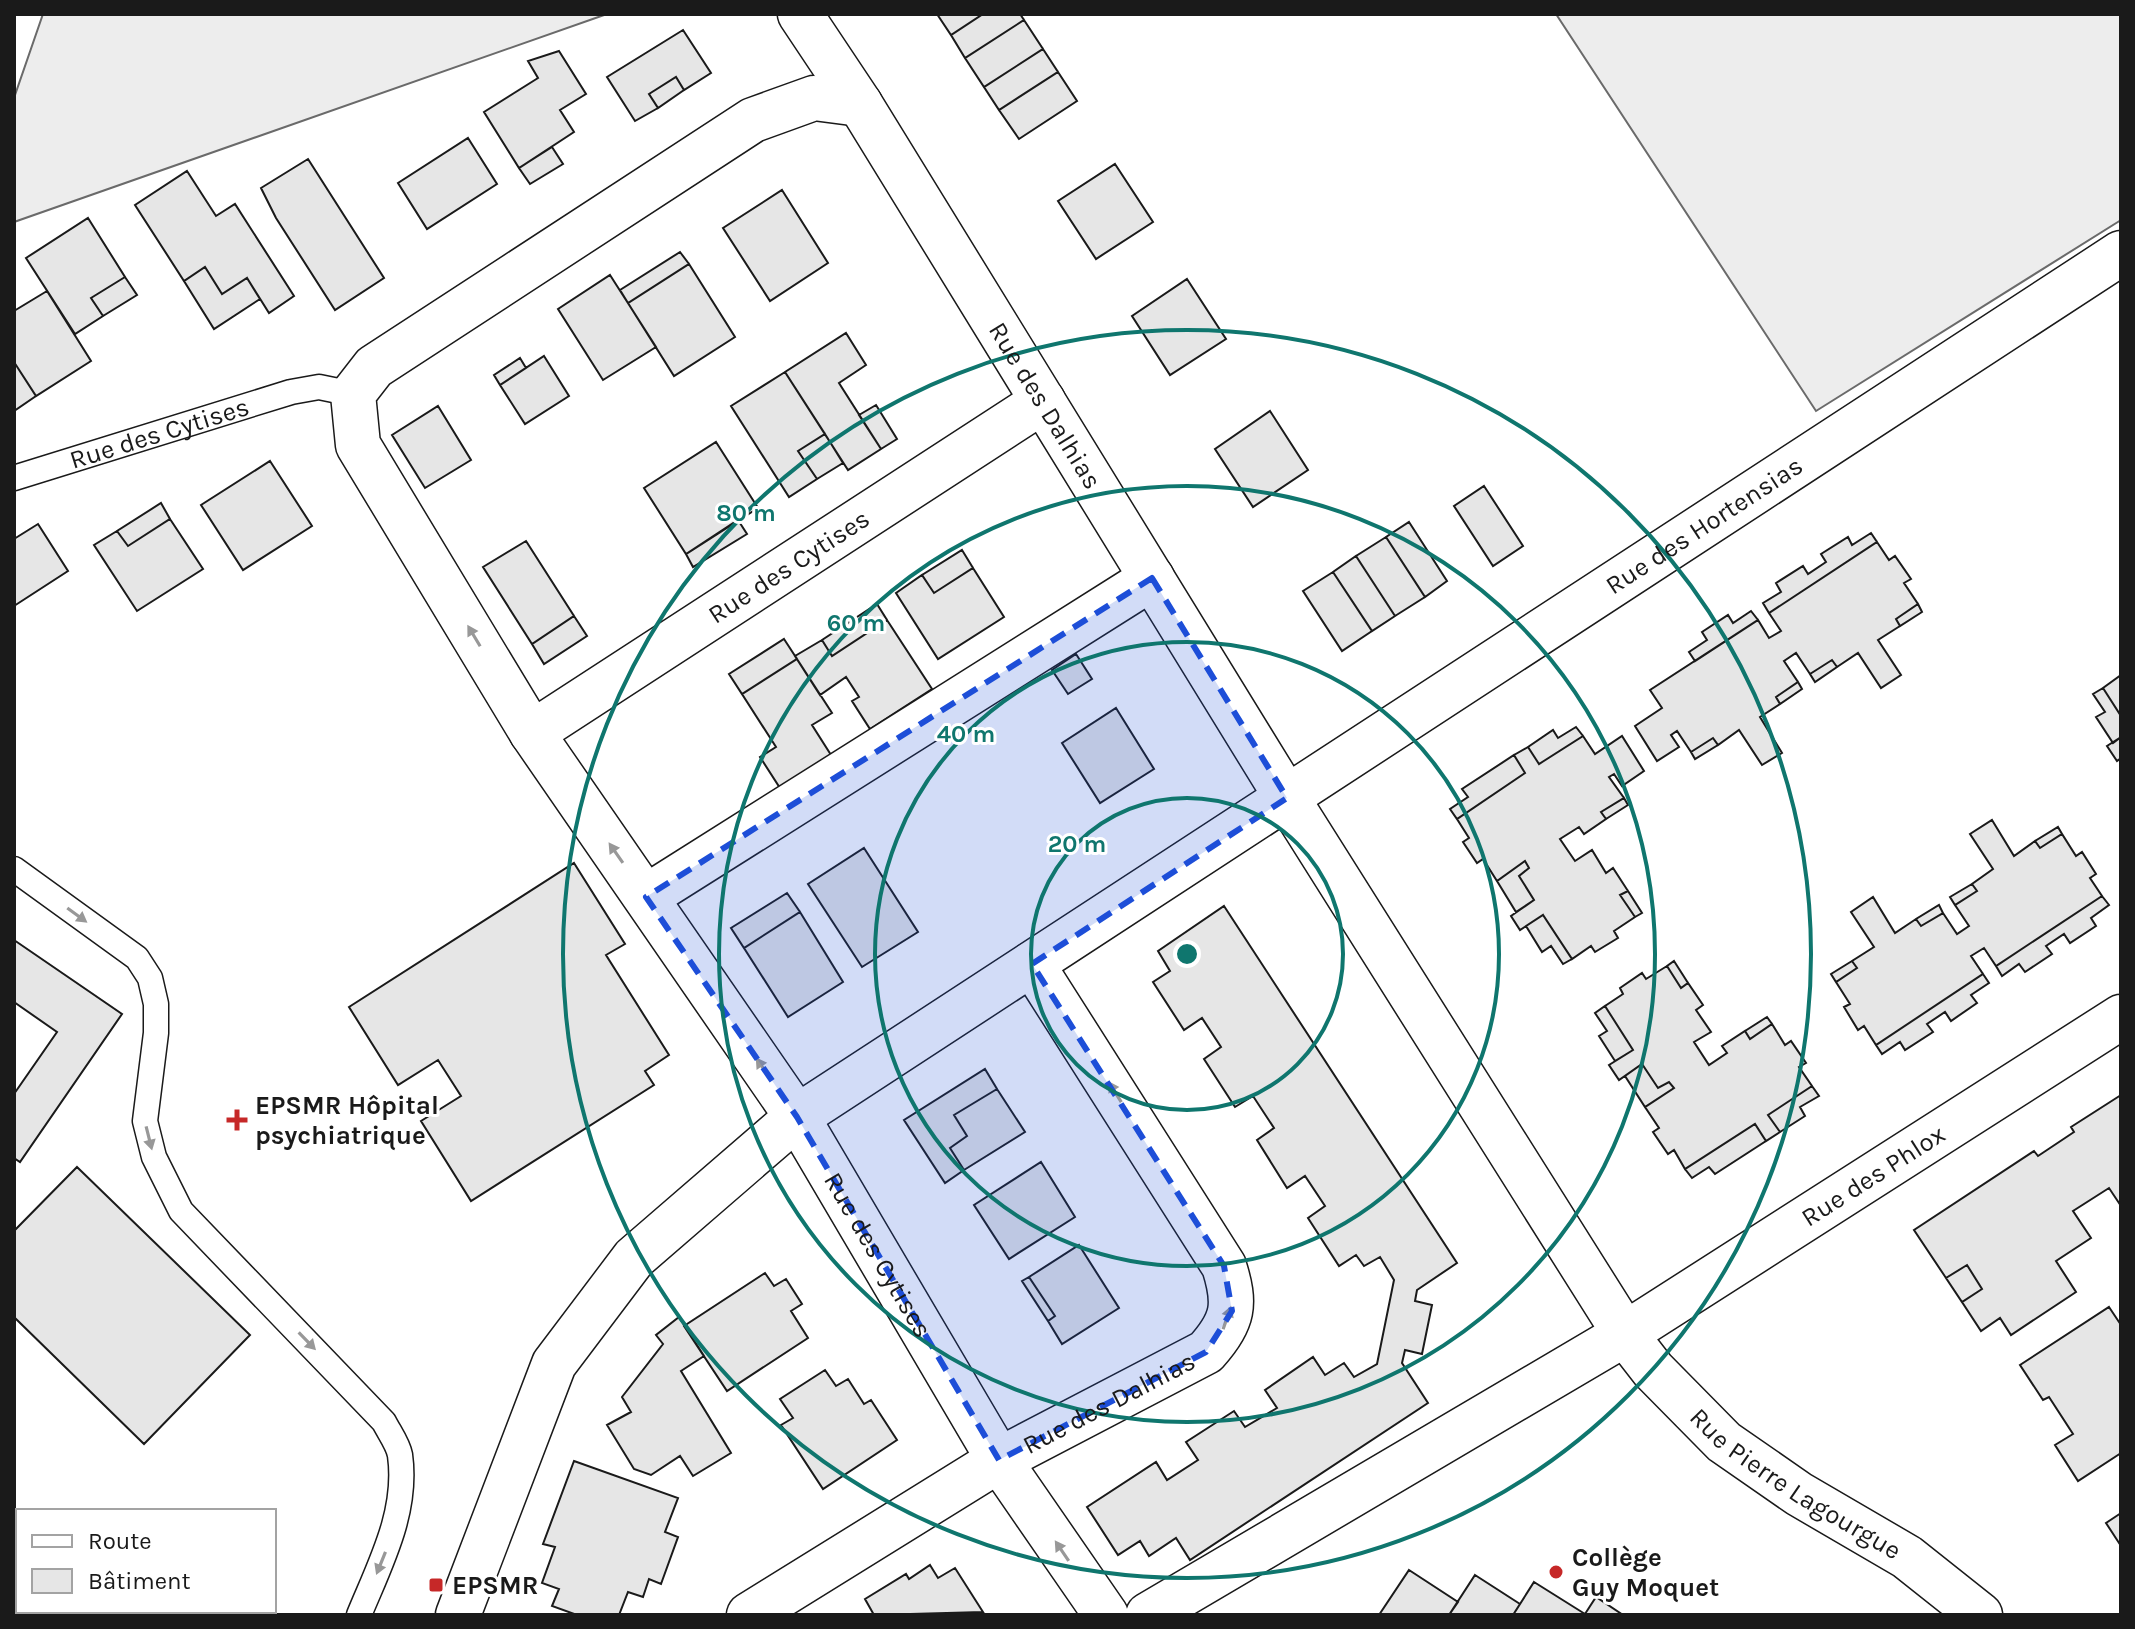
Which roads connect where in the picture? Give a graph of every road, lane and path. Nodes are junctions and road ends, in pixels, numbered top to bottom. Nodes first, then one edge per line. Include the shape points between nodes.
1 (800, 14) edge
2 (860, 104) junction
3 (2121, 253) edge
4 (353, 394) junction
5 (1043, 401) junction
6 (14, 478) edge
7 (1152, 578) junction
8 (532, 733) junction
9 (1287, 798) junction
10 (14, 869) edge
11 (646, 897) junction
12 (1032, 964) junction
13 (2121, 1017) edge
14 (797, 1117) junction
15 (1625, 1334) junction
16 (999, 1460) junction
17 (359, 1615) edge
18 (458, 1615) edge
19 (749, 1615) edge
20 (1106, 1615) edge
21 (1148, 1615) edge
22 (1980, 1615) edge

1 - 2 street, Rue des Dalhias
2 - 4 street via 814,98 753,120 374,367
2 - 5 street, Rue des Dalhias
3 - 9 street, Rue des Hortensias
4 - 6 lane, Rue des Cytises via 319,387 291,392
8 -> 4 street, Rue des Cytises via 358,445
5 - 7 street, Rue des Dalhias
5 - 8 street, Rue des Cytises
7 - 9 street, Rue des Dalhias
7 - 11 street
11 -> 8 street, Rue des Cytises
9 - 12 street
9 - 15 street, Rue des Dalhias
10 -> 17 lane via 137,958 150,978 156,1004 145,1121 154,1157 181,1211 384,1422 399,1452 395,1527
14 -> 11 street, Rue des Cytises
12 - 14 street
16 -> 12 street, Rue des Dalhias via 1206,1352 1232,1311 1224,1266
13 - 15 street, Rue des Phlox
14 - 16 street, Rue des Cytises
14 - 18 street via 634,1258 554,1364
15 - 21 street, Rue des Phlox
15 - 22 street, Rue Pierre Lagourgue via 1724,1442 1799,1494 1907,1557
16 - 19 street, Rue des Dalhias
20 -> 16 street, Rue des Cytises

